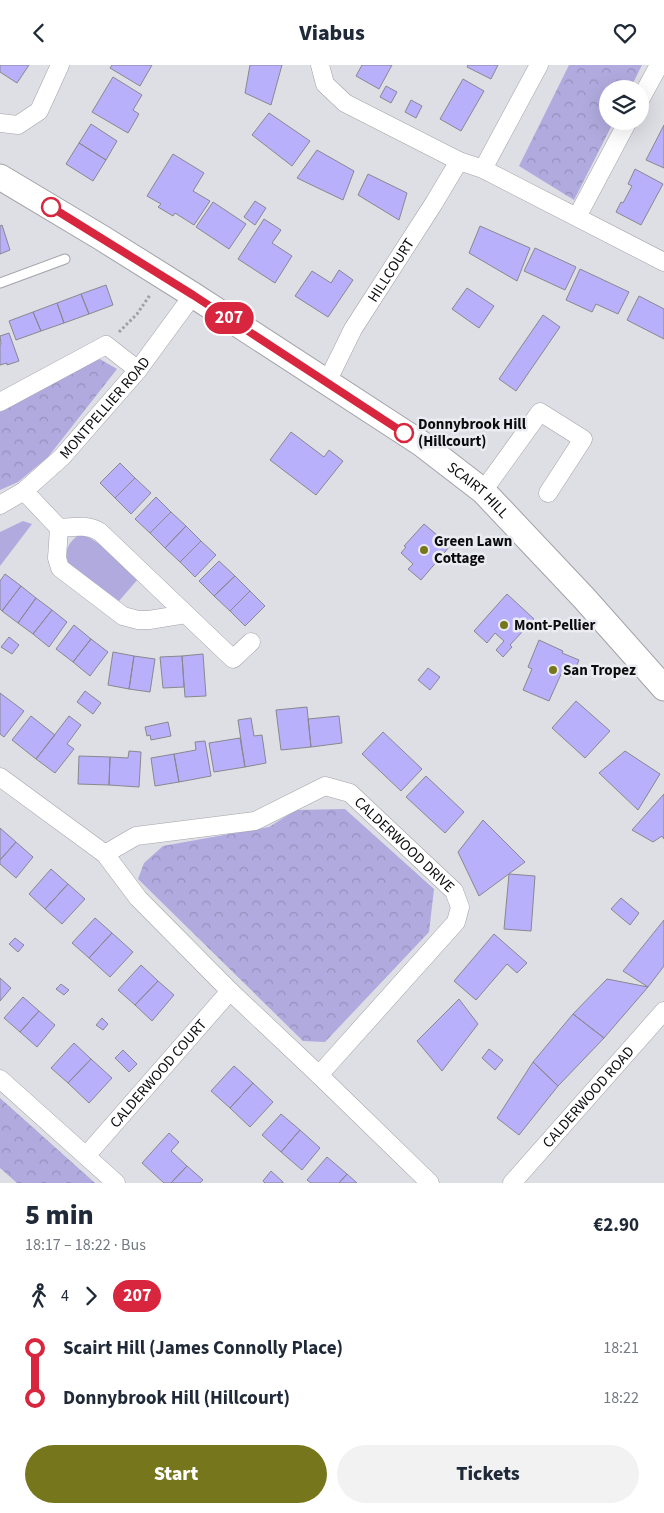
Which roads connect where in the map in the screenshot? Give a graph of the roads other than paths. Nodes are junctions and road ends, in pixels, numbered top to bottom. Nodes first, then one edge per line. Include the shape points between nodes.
1 (60, 65) edge
2 (320, 65) edge
3 (539, 65) edge
4 (659, 65) edge
5 (649, 83) edge
6 (0, 123) edge
7 (623, 130) edge
8 (458, 161) junction
9 (484, 169) junction
10 (0, 177) edge
11 (577, 217) junction
12 (65, 259) dead end
13 (664, 262) edge
14 (0, 283) edge
15 (193, 295) junction
16 (138, 370) junction
17 (327, 382) junction
18 (0, 402) edge
19 (24, 491) junction
20 (483, 491) junction
21 (548, 493) dead end
22 (0, 505) edge
23 (59, 529) junction
24 (186, 615) junction
25 (251, 642) dead end
26 (664, 688) edge
27 (0, 777) edge
28 (105, 854) junction
29 (230, 991) junction
30 (664, 1011) edge
31 (319, 1075) junction
32 (0, 1079) edge
33 (86, 1155) junction
34 (116, 1183) edge
35 (430, 1183) edge
36 (512, 1183) edge

1 - 6 street via 39,111 18,125
2 - 8 street via 325,84 344,103
3 - 9 street
4 - 5 street
7 - 11 street
8 - 9 street
8 - 17 street, HILLCOURT via 353,329
9 - 11 street
10 - 15 street, SCAIRT HILL
11 - 13 street
12 - 14 lane
15 - 16 street, MONTPELLIER ROAD
15 - 17 street, SCAIRT HILL
16 - 18 street via 106,345
16 - 19 street, MONTPELLIER ROAD via 62,457
17 - 20 street, SCAIRT HILL via 422,444
19 - 22 street, MONTPELLIER ROAD
19 - 23 street
20 - 21 street via 540,412 583,439
20 - 26 street, SCAIRT HILL
23 - 24 street via 83,526 100,532
23 - 24 street via 57,558 60,568 123,616 149,620
24 - 25 street via 233,659
27 - 28 street
28 - 29 street via 138,898
28 - 31 street, CALDERWOOD DRIVE via 136,836 254,821 325,786 350,793 454,891 460,907 456,922
29 - 31 street
29 - 33 street, CALDERWOOD COURT
30 - 36 street, CALDERWOOD ROAD
31 - 35 street
32 - 33 street
33 - 34 street

